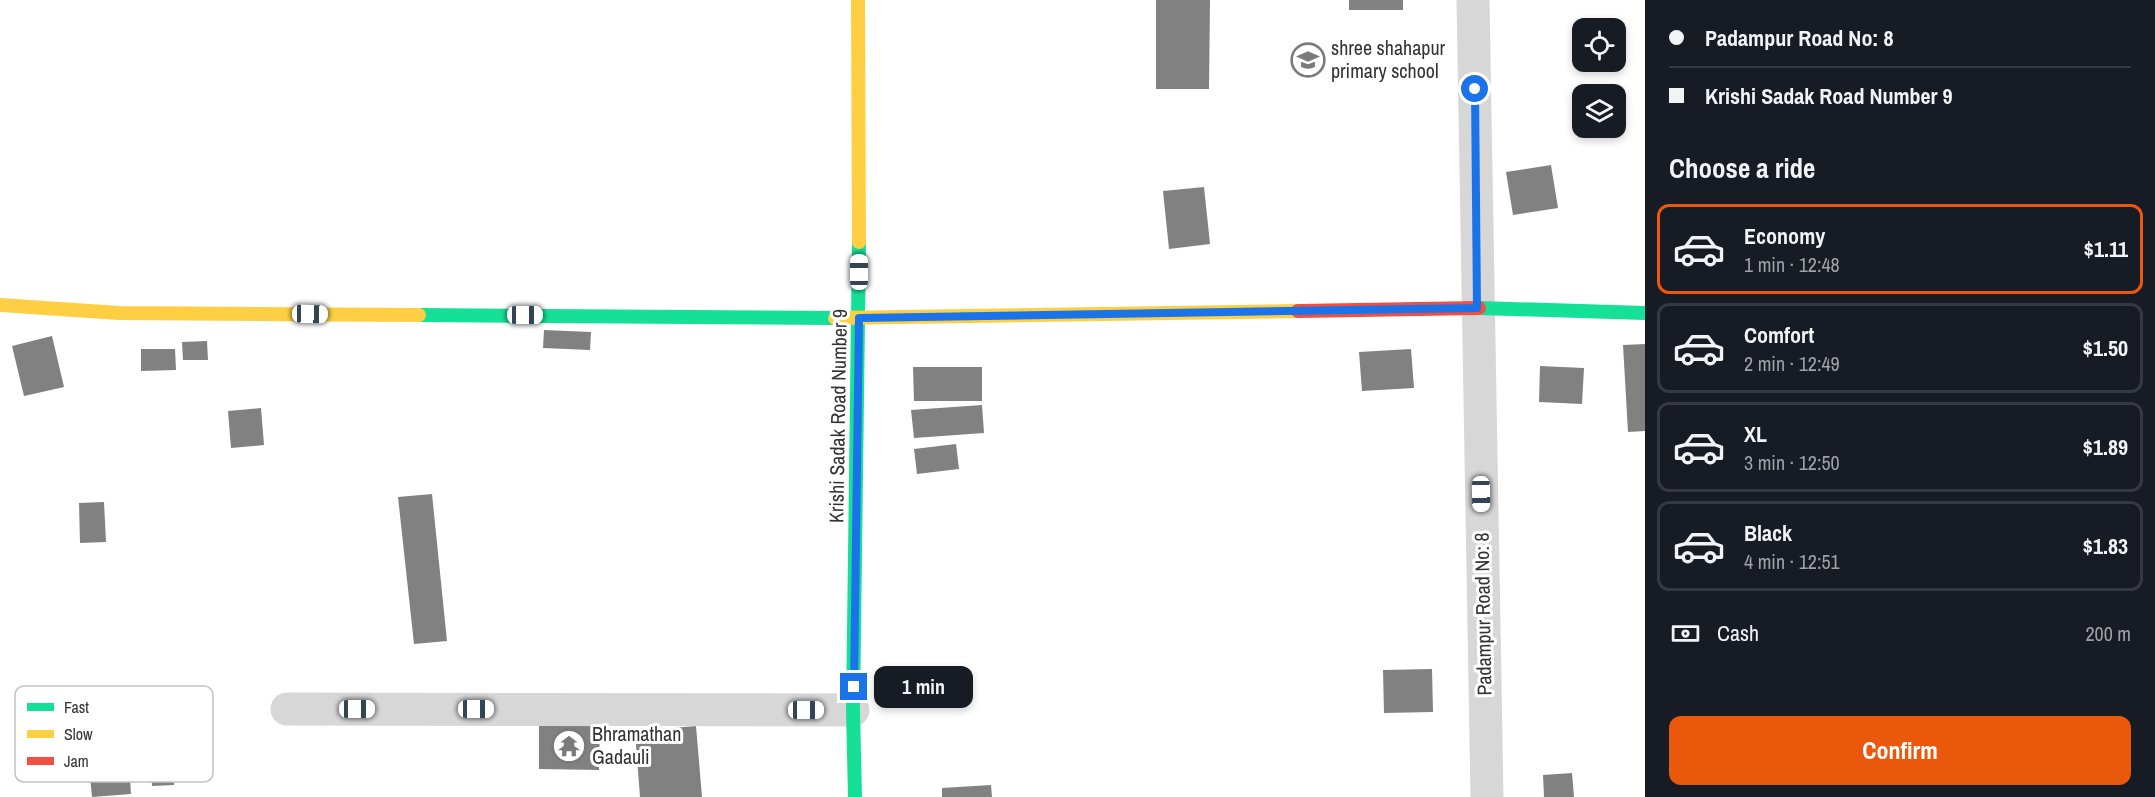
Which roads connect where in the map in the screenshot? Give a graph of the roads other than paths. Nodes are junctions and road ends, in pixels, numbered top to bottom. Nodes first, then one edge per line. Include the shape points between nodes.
1 (858, 0) edge
2 (1473, 0) edge
3 (0, 306) edge
4 (1477, 308) junction
5 (1645, 313) edge
6 (859, 318) junction
7 (287, 709) dead end
8 (853, 710) junction
9 (855, 797) edge
10 (1486, 797) edge

1 - 6 street, Krishi Sadak Road Number 9
2 - 4 street, Padampur Road No: 8
3 - 6 street via 119,313
4 - 5 street
4 - 6 street
4 - 10 street, Padampur Road No: 8
6 - 8 street, Krishi Sadak Road Number 9
7 - 8 street
8 - 9 street, Krishi Sadak Road Number 9

